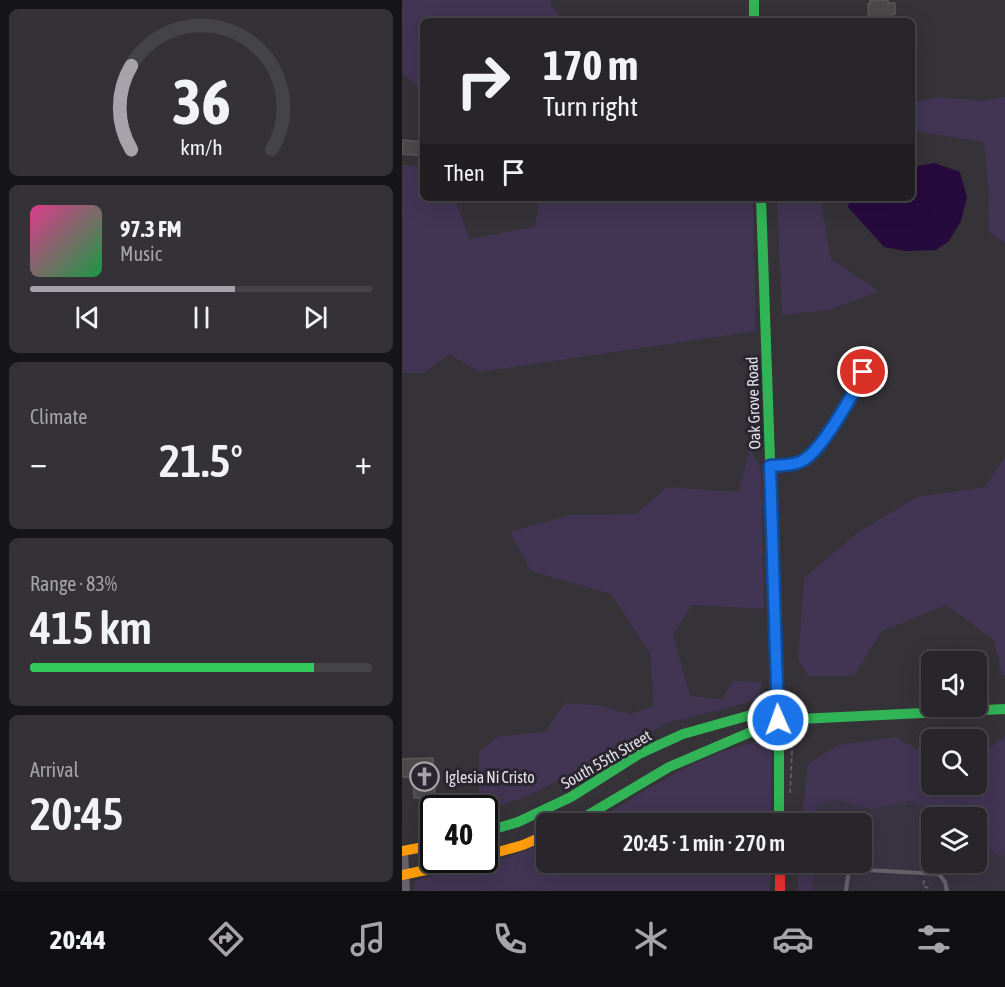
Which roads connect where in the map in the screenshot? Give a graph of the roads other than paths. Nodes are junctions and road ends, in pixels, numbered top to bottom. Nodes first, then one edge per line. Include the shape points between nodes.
1 (754, 0) edge
2 (754, 18) edge
3 (761, 201) edge
4 (863, 372) dead end
5 (770, 466) junction
6 (1005, 709) edge
7 (778, 720) junction
8 (592, 813) edge
9 (779, 813) edge
10 (498, 828) edge
11 (536, 839) edge
12 (420, 848) edge
13 (403, 851) edge
14 (498, 852) edge
15 (420, 871) edge
16 (780, 873) edge
17 (404, 874) edge
18 (405, 891) edge
19 (780, 891) edge
20 (846, 891) edge
21 (947, 891) edge

1 - 2 street
3 - 5 street, Oak Grove Road
4 - 5 lane via 857,388 813,454 796,464
5 - 7 street, Oak Grove Road
6 - 7 street, South 55th Street
7 - 8 street, South 55th Street via 669,767
7 - 9 street, Oak Grove Road
7 - 10 street, South 55th Street via 758,713 683,734 639,754 571,797
11 - 14 street
12 - 13 street
13 - 17 street
15 - 17 street
16 - 19 street
17 - 18 street
20 - 21 lane via 849,869 939,874

